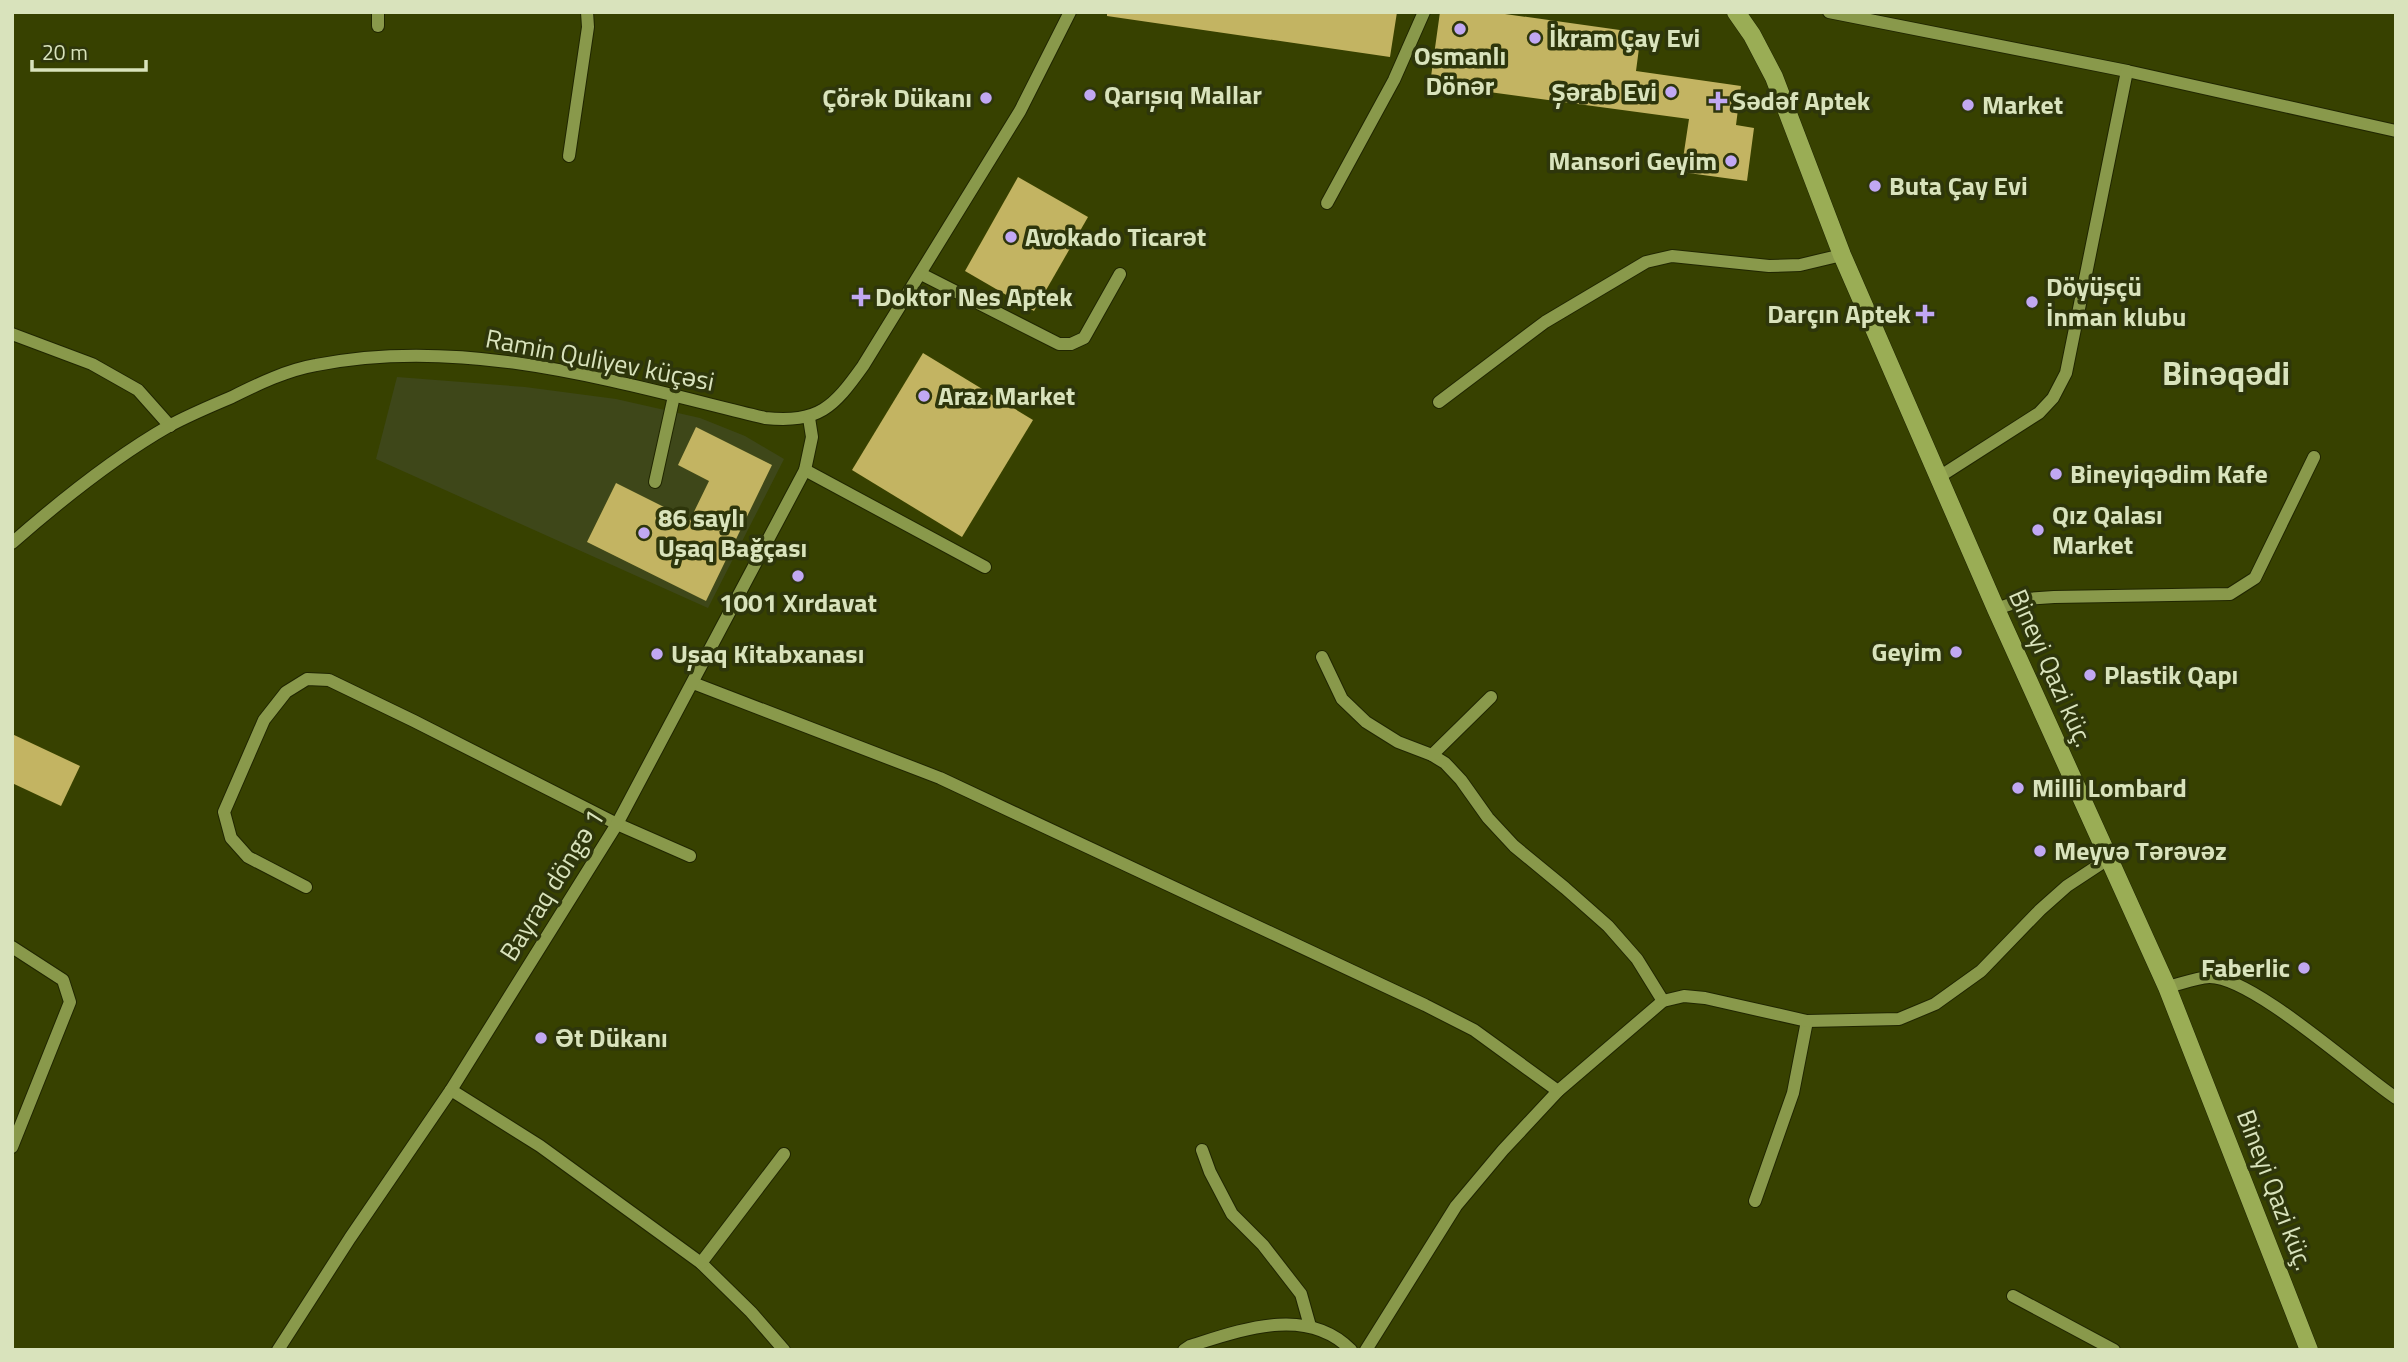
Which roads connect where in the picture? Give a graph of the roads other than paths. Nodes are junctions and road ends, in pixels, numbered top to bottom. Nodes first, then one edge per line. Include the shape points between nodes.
1 (378, 12) edge
2 (587, 12) edge
3 (1070, 12) edge
4 (1424, 12) edge
5 (1829, 12) edge
6 (1739, 13) edge
7 (378, 26) dead end
8 (2127, 71) junction
9 (2396, 131) edge
10 (569, 156) dead end
11 (1327, 202) dead end
12 (1842, 255) junction
13 (921, 274) junction
14 (1120, 274) dead end
15 (12, 334) edge
16 (674, 396) junction
17 (1439, 402) dead end
18 (809, 418) junction
19 (170, 426) junction
20 (2314, 457) dead end
21 (805, 470) junction
22 (1939, 477) junction
23 (655, 482) dead end
24 (12, 543) edge
25 (985, 567) dead end
26 (1996, 609) junction
27 (1322, 657) dead end
28 (693, 682) junction
29 (1491, 697) dead end
30 (1432, 755) junction
31 (617, 824) junction
32 (690, 856) dead end
33 (2108, 859) junction
34 (306, 887) dead end
35 (12, 947) edge
36 (2167, 988) junction
37 (1663, 1001) junction
38 (1807, 1021) junction
39 (451, 1090) junction
40 (1558, 1090) junction
41 (2396, 1098) edge
42 (12, 1147) edge
43 (1202, 1150) dead end
44 (784, 1154) dead end
45 (1755, 1201) dead end
46 (701, 1263) junction
47 (2013, 1296) dead end
48 (1310, 1326) junction
49 (278, 1350) edge
50 (784, 1350) edge
51 (1184, 1350) edge
52 (1350, 1350) edge
53 (1366, 1350) edge
54 (2114, 1350) edge
55 (2309, 1350) edge

1 - 7 street
2 - 10 street
3 - 13 street via 1020,111
4 - 11 street via 1394,80
5 - 8 street
6 - 12 main road, Bineyi Qazi küç. via 1774,77
8 - 9 street
8 - 22 street via 2066,373 2039,413
12 - 17 street via 1800,265 1672,256 1646,262 1545,322
12 - 22 main road, Bineyi Qazi küç.
13 - 14 street via 1059,344 1084,338
13 - 18 street via 846,389
15 - 19 street via 92,364 138,390
16 - 18 street, Ramin Quliyev küçəsi via 765,418
16 - 19 street, Ramin Quliyev küçəsi via 582,374 464,356 384,357 314,365 262,382
16 - 23 street
18 - 21 street, Bayraq döngə 1 via 812,438
19 - 24 street, Ramin Quliyev küçəsi via 57,504
20 - 26 street via 2255,578 2230,594 2054,597 2026,599
21 - 25 street
21 - 28 street, Bayraq döngə 1
22 - 26 main road, Bineyi Qazi küç.
26 - 33 main road, Bineyi Qazi küç.
27 - 30 street via 1342,699 1366,722 1398,742
28 - 31 street, Bayraq döngə 1
28 - 40 street via 940,778 1425,1004 1474,1030
29 - 30 street
30 - 37 street via 1461,780 1514,846 1608,926 1637,959
31 - 32 street
31 - 34 street via 328,680 307,679 286,692 264,720 224,812 231,838 248,857
31 - 39 street, Bayraq döngə 1
33 - 36 main road, Bineyi Qazi küç.
33 - 38 street via 2067,886 1981,971 1935,1004 1899,1019
35 - 42 street via 63,980 70,1002
36 - 41 street via 2209,977 2225,980 2272,1004
36 - 55 main road, Bineyi Qazi küç.
37 - 38 street via 1705,998
37 - 40 street
38 - 45 street via 1793,1093
39 - 46 street via 540,1146
39 - 49 street, Bayraq döngə 1
40 - 53 street via 1456,1206
43 - 48 street via 1232,1214 1301,1294
44 - 46 street
46 - 50 street
47 - 54 street
48 - 51 street via 1243,1330
48 - 52 street via 1342,1341

